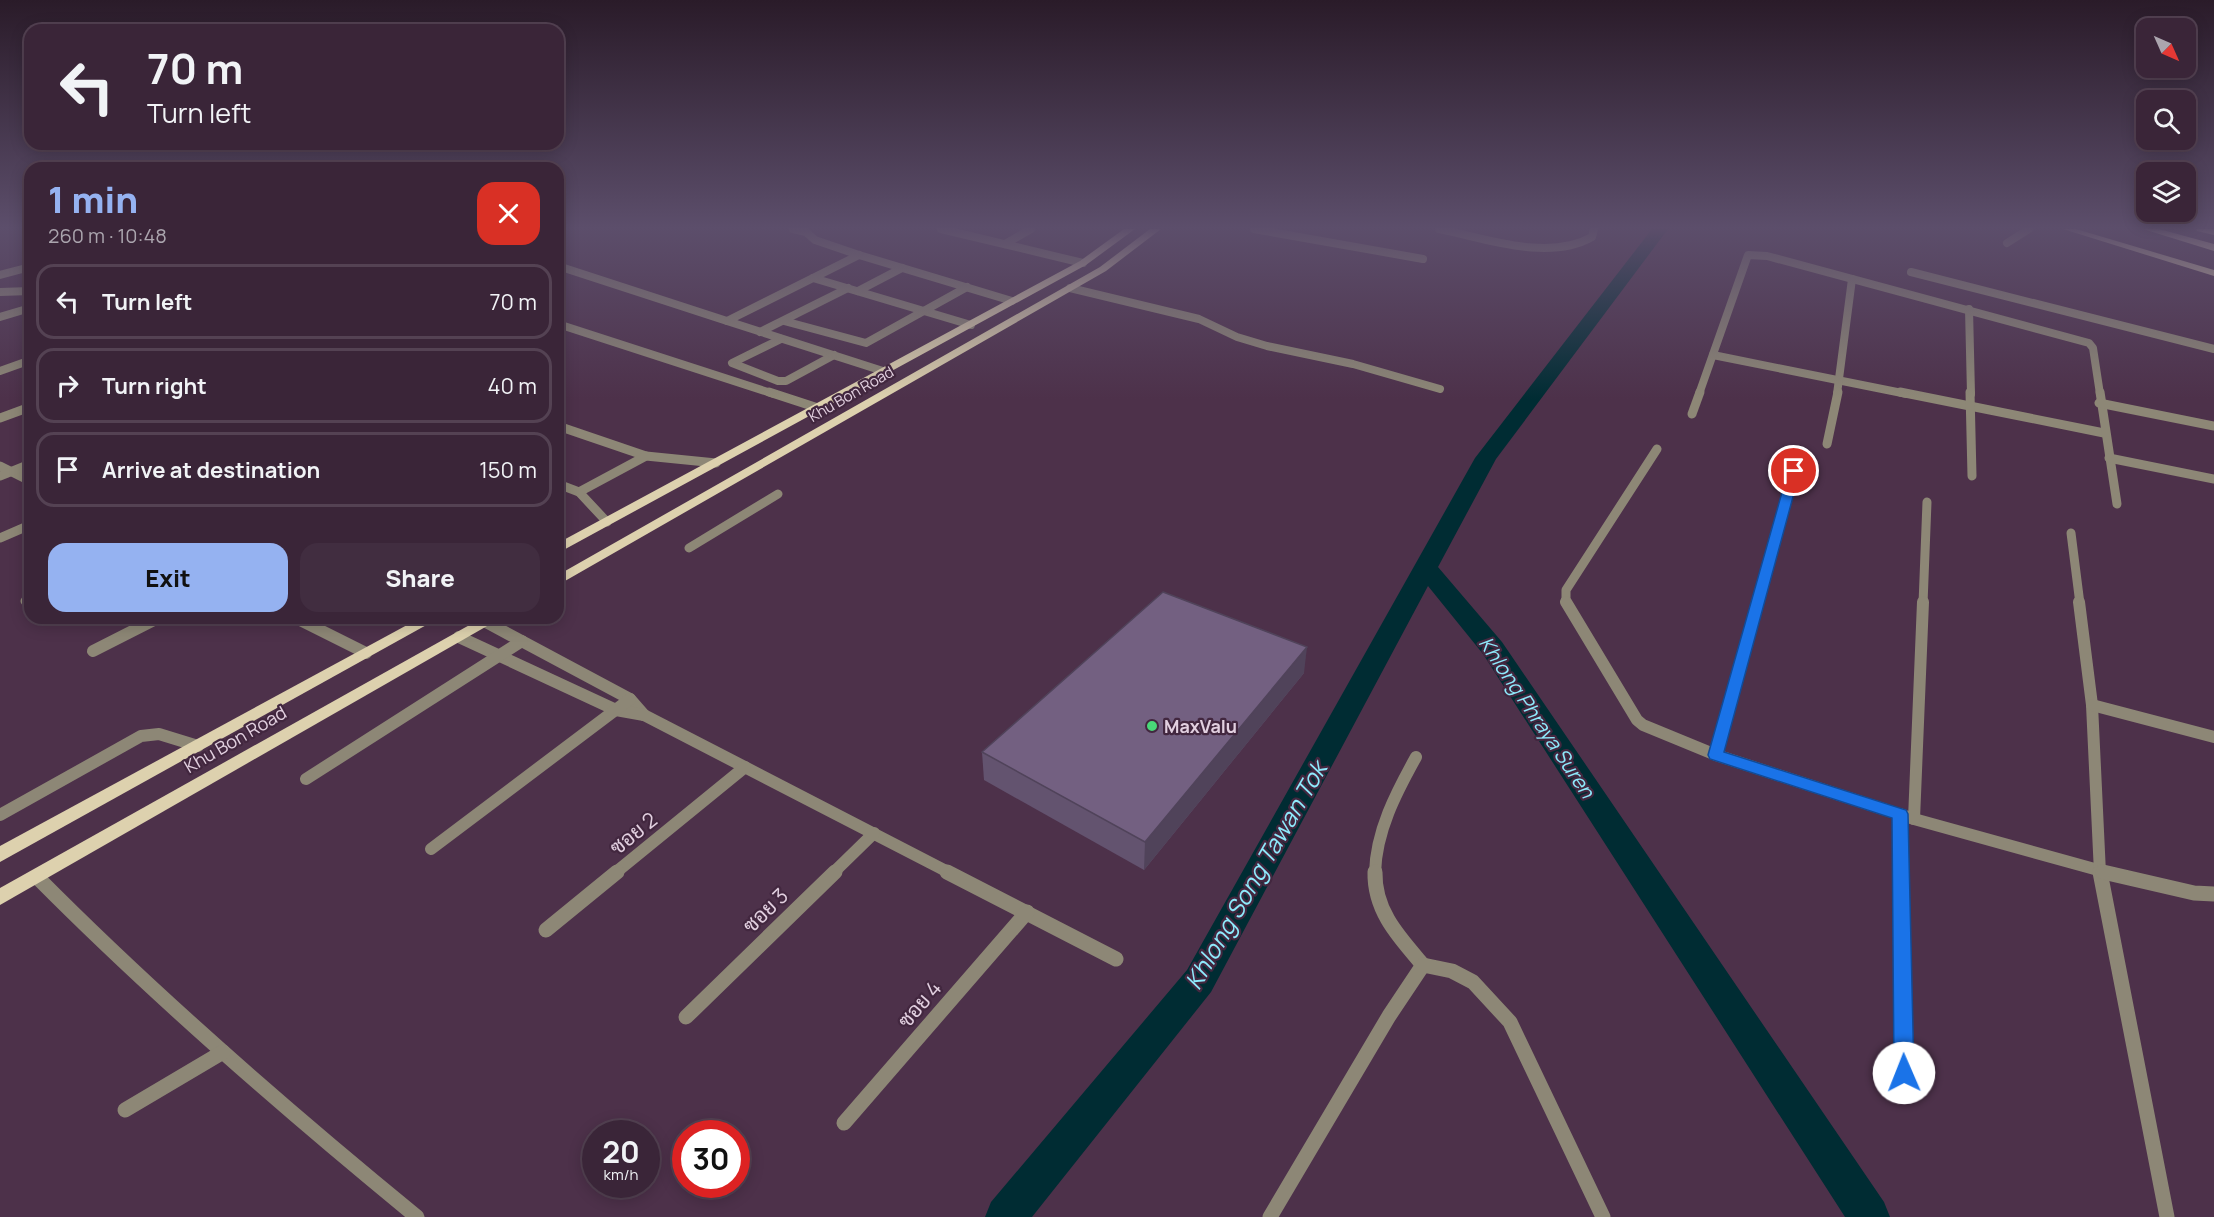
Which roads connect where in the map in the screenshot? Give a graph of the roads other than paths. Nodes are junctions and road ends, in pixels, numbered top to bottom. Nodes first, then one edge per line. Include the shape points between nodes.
1 (619, 286) edge
2 (797, 286) edge
3 (840, 286) edge
4 (868, 286) edge
5 (963, 286) edge
6 (1040, 286) edge
7 (1074, 286) edge
8 (1737, 286) edge
9 (1851, 286) edge
10 (1878, 286) edge
11 (1965, 286) edge
12 (967, 287) junction
13 (848, 288) junction
14 (1070, 288) junction
15 (24, 291) edge
16 (858, 291) junction
17 (0, 292) edge
18 (1012, 301) junction
19 (1969, 309) junction
20 (24, 310) edge
21 (925, 311) junction
22 (0, 317) edge
23 (727, 321) junction
24 (784, 321) junction
25 (970, 325) junction
26 (564, 326) edge
27 (760, 332) junction
28 (781, 339) junction
29 (2214, 349) edge
30 (834, 355) junction
31 (1713, 355) junction
32 (912, 357) junction
33 (24, 362) edge
34 (936, 365) junction
35 (0, 371) edge
36 (886, 372) junction
37 (1839, 380) junction
38 (1440, 389) dead end
39 (2099, 404) junction
40 (1972, 406) junction
41 (818, 408) junction
42 (24, 409) edge
43 (1692, 414) dead end
44 (0, 418) edge
45 (2214, 426) edge
46 (564, 428) edge
47 (2104, 433) junction
48 (1827, 444) dead end
49 (1657, 449) dead end
50 (646, 456) junction
51 (2109, 458) junction
52 (716, 463) junction
53 (0, 466) edge
54 (24, 466) edge
55 (11, 471) junction
56 (1794, 471) dead end
57 (0, 476) edge
58 (1972, 476) dead end
59 (24, 478) edge
60 (2214, 479) edge
61 (564, 486) edge
62 (579, 492) junction
63 (778, 494) dead end
64 (1927, 502) dead end
65 (2117, 504) dead end
66 (607, 522) junction
67 (24, 527) edge
68 (2071, 533) dead end
69 (0, 537) edge
70 (564, 546) edge
71 (690, 548) dead end
72 (564, 578) edge
73 (146, 624) edge
74 (308, 624) edge
75 (420, 624) edge
76 (482, 624) edge
77 (495, 624) edge
78 (459, 637) junction
79 (522, 641) junction
80 (93, 651) dead end
81 (366, 654) junction
82 (499, 656) junction
83 (630, 699) junction
84 (2092, 705) junction
85 (616, 710) junction
86 (644, 715) junction
87 (2214, 738) edge
88 (198, 746) junction
89 (1716, 755) junction
90 (1416, 758) dead end
91 (745, 767) junction
92 (306, 779) dead end
93 (1900, 814) junction
94 (0, 815) edge
95 (1914, 819) junction
96 (874, 833) junction
97 (431, 849) dead end
98 (0, 855) edge
99 (2100, 871) junction
100 (37, 877) junction
101 (2214, 894) edge
102 (0, 897) edge
103 (1027, 912) junction
104 (546, 930) dead end
105 (1116, 959) dead end
106 (1423, 965) junction
107 (686, 1017) dead end
108 (223, 1052) junction
109 (1904, 1073) dead end
110 (125, 1110) dead end
111 (844, 1123) dead end
112 (417, 1217) edge
113 (1270, 1217) edge
114 (1603, 1217) edge
115 (2167, 1217) edge

1 - 23 street
2 - 23 street
3 - 13 street
4 - 16 street
5 - 12 street
6 - 18 main road, Khu Bon Road
7 - 14 main road, Khu Bon Road
8 - 31 street
9 - 37 street
10 - 19 street
11 - 29 street
12 - 18 street
12 - 21 street
13 - 16 street
13 - 24 street
14 - 34 main road, Khu Bon Road
14 - 38 street via 1199,319 1267,346 1353,364
15 - 17 street
16 - 21 street
18 - 25 main road, Khu Bon Road
19 - 39 street via 2089,343
19 - 40 street
20 - 22 street
21 - 24 street via 866,344
21 - 25 street
23 - 27 street
24 - 27 street
25 - 32 main road, Khu Bon Road
26 - 41 street
27 - 28 street
28 - 30 street
28 - 30 street via 732,363 786,381
30 - 36 street
31 - 37 street
31 - 43 street
32 - 34 main road
32 - 36 main road, Khu Bon Road
33 - 35 street
34 - 72 main road, Khu Bon Road
36 - 41 main road, Khu Bon Road
37 - 40 street
37 - 48 street
39 - 45 street
39 - 47 street
40 - 47 street
40 - 58 street
41 - 52 main road, Khu Bon Road
42 - 44 street
46 - 50 street
47 - 51 street
49 - 89 street via 1566,590 1566,605 1637,720
50 - 52 street
50 - 62 street
51 - 60 street
51 - 65 street
52 - 66 main road, Khu Bon Road
53 - 55 street
54 - 55 street
55 - 57 street
55 - 59 street
56 - 89 street
61 - 62 street
62 - 66 street
63 - 71 street
64 - 95 street
66 - 70 main road, Khu Bon Road
67 - 69 street
68 - 84 street
73 - 80 street
74 - 81 street
75 - 81 main road, Khu Bon Road
76 - 78 main road, Khu Bon Road
77 - 79 street
78 - 82 street
78 - 100 main road, Khu Bon Road
79 - 82 street
79 - 83 street
81 - 88 main road, Khu Bon Road
82 - 85 street
82 - 92 street
83 - 85 street
83 - 86 street
84 - 87 street
84 - 99 street
85 - 86 street
85 - 97 street
86 - 91 street
88 - 94 street via 159,734 141,736
88 - 98 main road, Khu Bon Road
89 - 93 street
90 - 106 street via 1396,793 1385,825 1375,862 1375,882 1387,921
91 - 96 street
91 - 104 street, ซอย 2
93 - 95 street
93 - 109 street
95 - 99 street
96 - 103 street
96 - 107 street, ซอย 3
99 - 101 street
99 - 115 street
100 - 102 main road, Khu Bon Road
100 - 108 street via 106,948
103 - 105 street
103 - 111 street, ซอย 4
106 - 113 street
106 - 114 street via 1470,978 1510,1022
108 - 110 street
108 - 112 street

